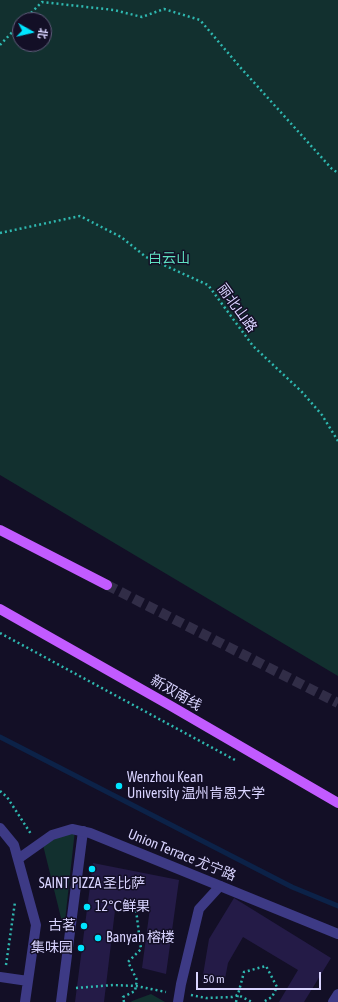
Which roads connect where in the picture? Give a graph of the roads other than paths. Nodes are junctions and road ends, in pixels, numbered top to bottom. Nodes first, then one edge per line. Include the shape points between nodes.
1 (0, 530) edge
2 (107, 585) tunnel mouth
3 (0, 609) edge
4 (338, 803) edge
5 (0, 828) edge
6 (83, 831) junction
7 (18, 859) junction
8 (220, 886) junction
9 (338, 934) edge
10 (2, 977) edge
11 (28, 981) junction
12 (338, 994) edge
13 (25, 1002) edge
14 (61, 1002) edge
15 (178, 1002) edge
16 (333, 1002) edge

1 - 2 main road
3 - 4 main road, 新双南线
5 - 7 street via 14,845
6 - 7 street, Union Terrace 尤宁路 via 72,829 52,835
6 - 8 street, Union Terrace 尤宁路
6 - 14 street
7 - 11 street via 36,926
8 - 9 street, Union Terrace 尤宁路
8 - 15 street via 199,909
10 - 11 street
11 - 13 street
12 - 16 street

